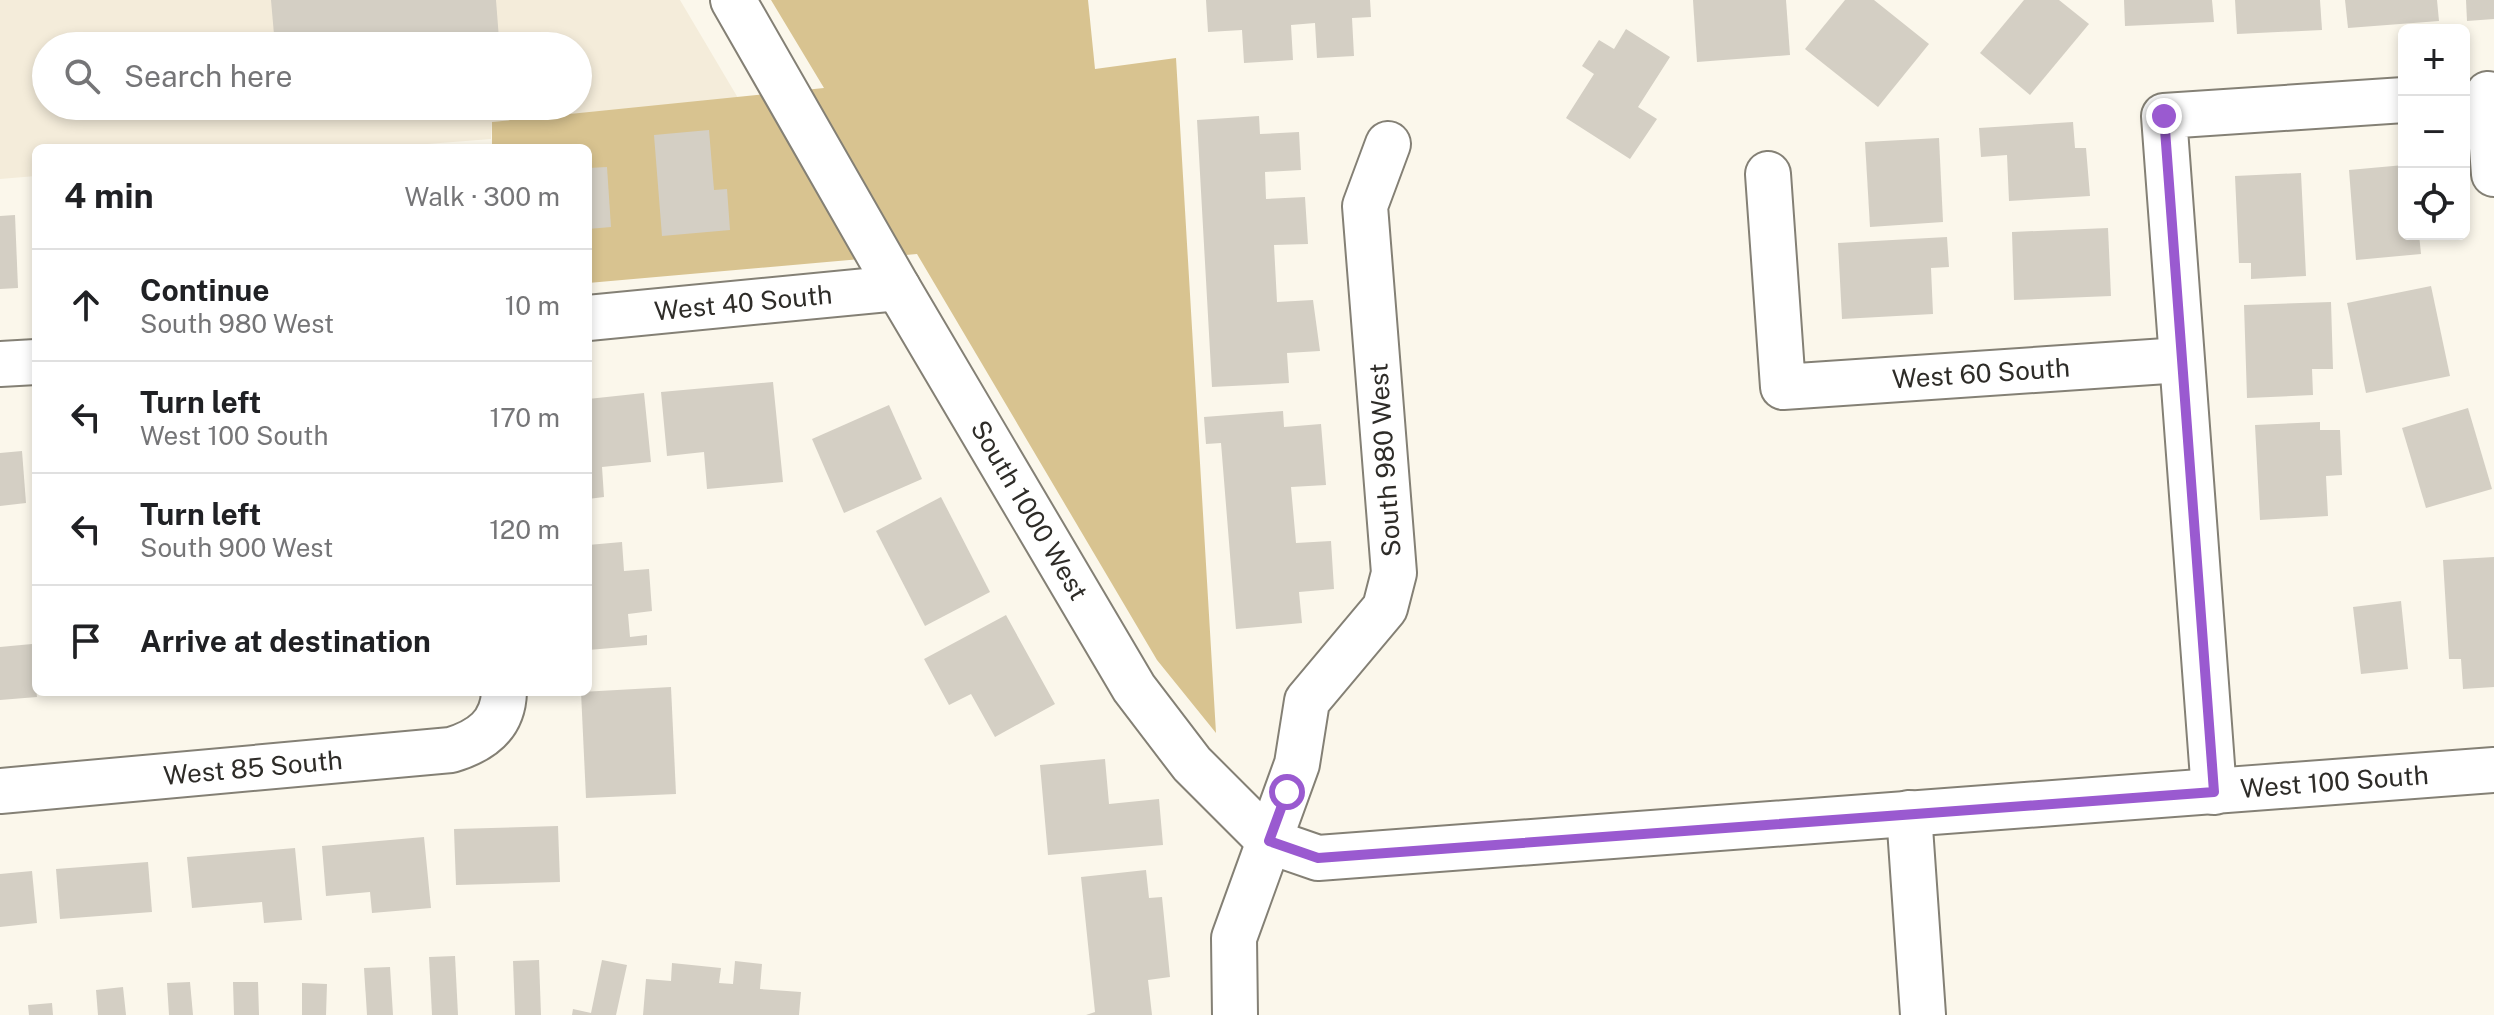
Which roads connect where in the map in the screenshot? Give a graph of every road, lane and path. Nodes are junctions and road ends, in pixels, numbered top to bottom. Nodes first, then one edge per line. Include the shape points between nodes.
1 (733, 0) edge
2 (2482, 95) edge
3 (2398, 100) edge
4 (1388, 144) dead end
5 (1768, 174) dead end
6 (2494, 174) edge
7 (898, 288) junction
8 (592, 318) edge
9 (2181, 360) junction
10 (32, 362) edge
11 (0, 364) edge
12 (500, 706) edge
13 (2494, 770) edge
14 (0, 791) edge
15 (2214, 792) junction
16 (1909, 813) junction
17 (1269, 841) junction
18 (1235, 1015) edge
19 (1923, 1015) edge

1 - 7 street, South 1000 West
2 - 6 street
3 - 9 street via 2164,116
4 - 17 street, South 980 West via 1365,206 1394,573 1385,608 1307,701 1297,764
5 - 9 street, West 60 South via 1783,387
7 - 8 street, West 40 South
7 - 17 street, South 1000 West via 1134,688 1192,764
9 - 15 street
10 - 11 street
12 - 14 street, West 85 South via 485,735 451,750
13 - 15 street, West 100 South
15 - 16 street, West 100 South
16 - 17 street, West 100 South via 1318,858
16 - 19 street
17 - 18 street via 1234,938

